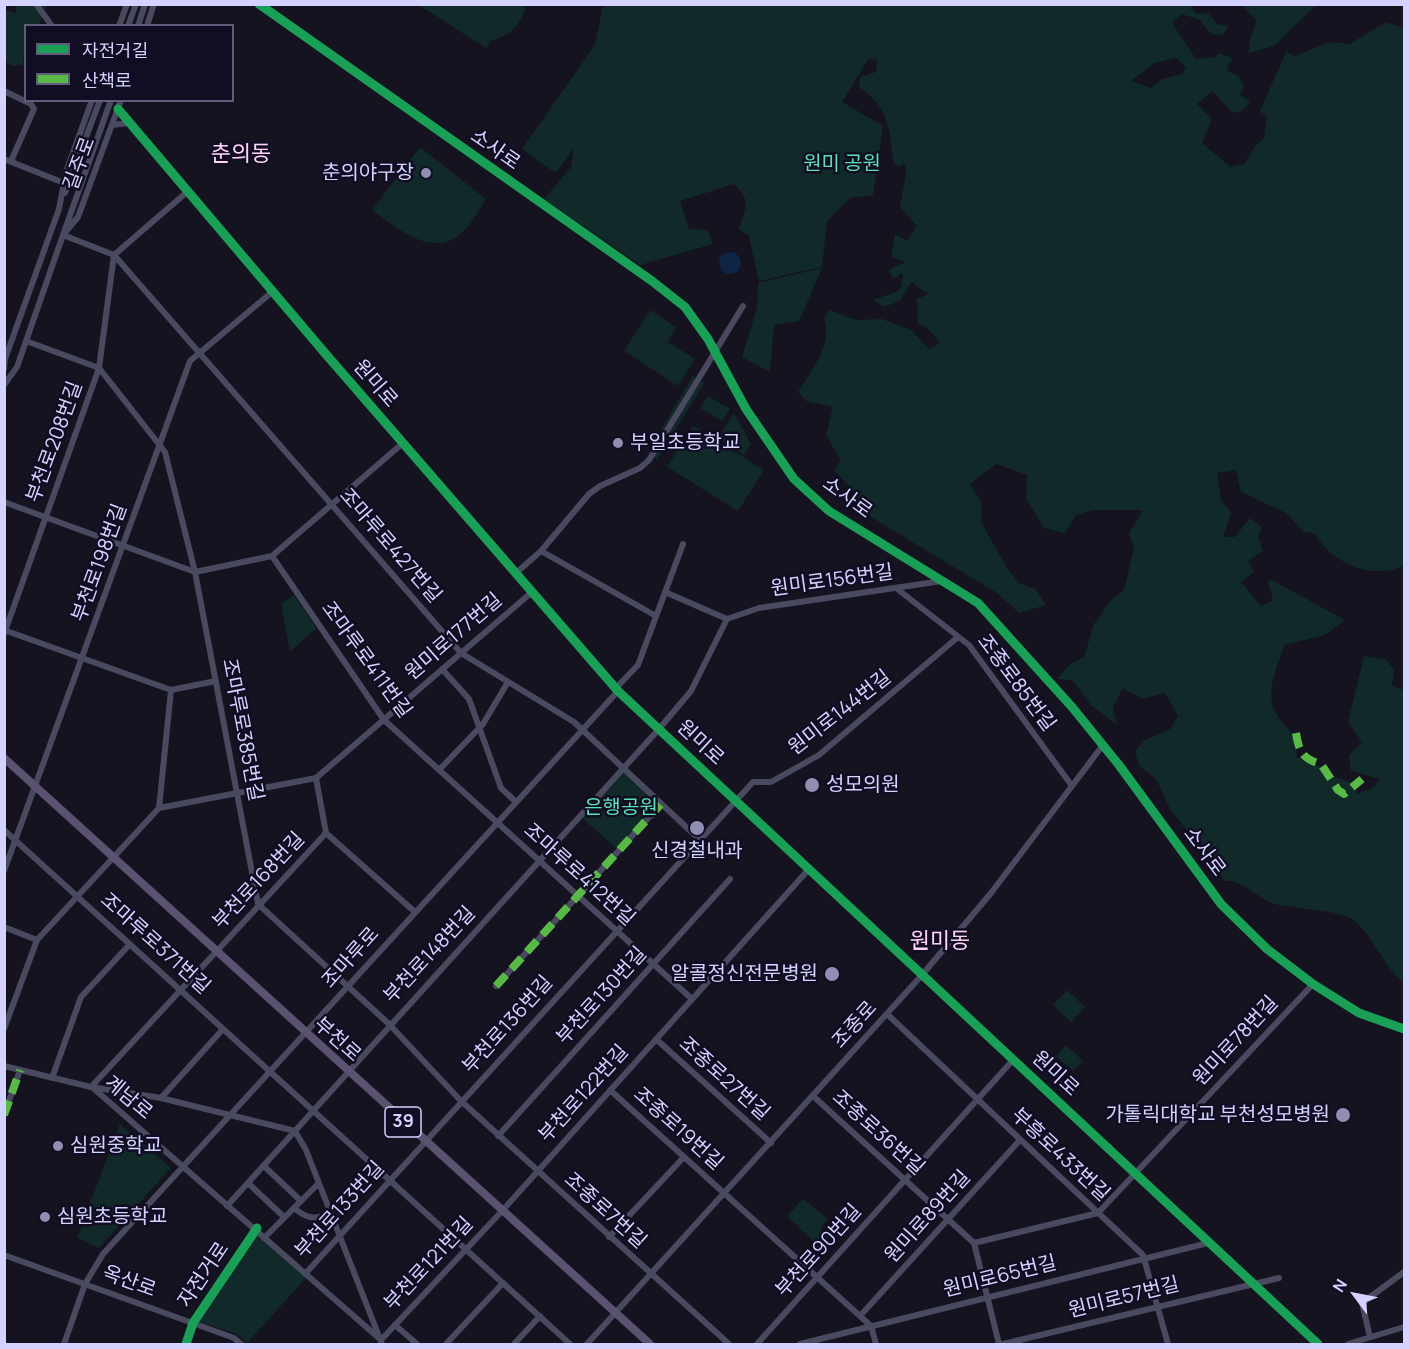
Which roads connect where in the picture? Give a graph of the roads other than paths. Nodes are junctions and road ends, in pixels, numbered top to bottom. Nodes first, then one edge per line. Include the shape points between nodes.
1 (36, 4) edge
2 (126, 4) edge
3 (136, 4) edge
4 (145, 4) edge
5 (154, 4) edge
6 (259, 4) edge
7 (51, 24) edge
8 (120, 24) edge
9 (129, 24) edge
10 (139, 24) edge
11 (148, 24) edge
12 (4, 91) edge
13 (24, 101) edge
14 (25, 102) edge
15 (91, 102) edge
16 (99, 102) edge
17 (110, 102) edge
18 (120, 102) edge
19 (118, 109) junction
20 (129, 123) junction
21 (112, 124) junction
22 (8, 160) edge
23 (64, 183) junction
24 (188, 192) junction
25 (59, 208) junction
26 (63, 235) junction
27 (114, 255) junction
28 (272, 292) junction
29 (743, 306) dead end
30 (19, 323) junction
31 (30, 328) junction
32 (26, 340) junction
33 (199, 352) junction
34 (99, 368) junction
35 (4, 369) edge
36 (4, 385) edge
37 (403, 443) junction
38 (160, 445) junction
39 (4, 502) edge
40 (333, 506) junction
41 (46, 517) junction
42 (683, 544) dead end
43 (124, 545) junction
44 (541, 551) junction
45 (272, 556) junction
46 (195, 572) junction
47 (516, 573) junction
48 (942, 581) junction
49 (896, 588) junction
50 (532, 592) junction
51 (665, 592) junction
52 (656, 616) junction
53 (728, 619) junction
54 (5, 632) edge
55 (958, 637) junction
56 (461, 653) junction
57 (83, 658) junction
58 (442, 669) junction
59 (216, 681) junction
60 (508, 681) junction
61 (171, 690) junction
62 (617, 690) junction
63 (384, 720) junction
64 (480, 727) junction
65 (659, 729) junction
66 (583, 730) junction
67 (1103, 745) junction
68 (4, 758) edge
69 (623, 768) junction
70 (439, 770) junction
71 (316, 778) junction
72 (1072, 786) junction
73 (36, 787) junction
74 (237, 794) junction
75 (736, 801) junction
76 (516, 802) junction
77 (661, 804) junction
78 (159, 808) junction
79 (497, 822) junction
80 (4, 830) edge
81 (326, 833) junction
82 (16, 840) junction
83 (700, 840) junction
84 (114, 858) junction
85 (538, 861) junction
86 (809, 869) junction
87 (4, 871) edge
88 (730, 879) dead end
89 (78, 896) junction
90 (576, 896) junction
91 (258, 904) junction
92 (415, 912) junction
93 (4, 927) edge
94 (616, 931) junction
95 (37, 940) junction
96 (130, 944) junction
97 (217, 951) junction
98 (653, 964) junction
99 (922, 975) junction
100 (1313, 984) junction
101 (349, 986) junction
102 (496, 986) dead end
103 (182, 991) junction
104 (692, 999) junction
105 (887, 1014) junction
106 (389, 1024) junction
107 (4, 1029) edge
108 (223, 1029) junction
109 (1404, 1029) edge
110 (305, 1034) junction
111 (656, 1039) junction
112 (1013, 1060) junction
113 (4, 1066) edge
114 (20, 1070) junction
115 (271, 1072) junction
116 (347, 1072) junction
117 (52, 1077) junction
118 (92, 1087) junction
119 (610, 1090) junction
120 (813, 1096) junction
121 (161, 1098) junction
122 (977, 1100) junction
123 (461, 1101) junction
124 (6, 1104) edge
125 (313, 1111) junction
126 (232, 1114) junction
127 (4, 1115) edge
128 (295, 1131) junction
129 (498, 1136) junction
130 (1020, 1140) junction
131 (424, 1141) junction
132 (771, 1143) junction
133 (684, 1157) junction
134 (264, 1166) junction
135 (183, 1168) junction
136 (537, 1172) junction
137 (1134, 1174) junction
138 (905, 1179) junction
139 (389, 1180) junction
140 (248, 1183) junction
141 (319, 1183) junction
142 (725, 1193) junction
143 (301, 1201) junction
144 (227, 1206) junction
145 (294, 1208) junction
146 (502, 1211) junction
147 (331, 1213) junction
148 (1098, 1213) junction
149 (284, 1217) junction
150 (948, 1218) junction
151 (340, 1235) junction
152 (609, 1237) junction
153 (264, 1238) junction
154 (974, 1243) junction
155 (1208, 1243) junction
156 (466, 1249) junction
157 (4, 1255) edge
158 (1145, 1259) junction
159 (1404, 1272) edge
160 (305, 1274) junction
161 (651, 1275) junction
162 (816, 1277) junction
163 (1279, 1278) dead end
164 (503, 1283) junction
165 (85, 1284) junction
166 (1252, 1284) junction
167 (987, 1297) junction
168 (1158, 1306) junction
169 (616, 1314) junction
170 (540, 1316) junction
171 (860, 1316) junction
172 (395, 1325) junction
173 (871, 1326) junction
174 (1404, 1327) edge
175 (1370, 1337) junction
176 (382, 1342) edge
177 (449, 1343) edge
178 (64, 1344) edge
179 (241, 1344) edge
180 (417, 1344) edge
181 (514, 1344) edge
182 (570, 1344) edge
183 (587, 1344) edge
184 (650, 1344) edge
185 (729, 1344) edge
186 (757, 1344) edge
187 (800, 1344) edge
188 (876, 1344) edge
189 (1001, 1344) edge
190 (1168, 1344) edge
191 (1318, 1344) edge
192 (1348, 1344) edge

1 - 7 street
2 - 8 street
3 - 9 street
4 - 10 street
5 - 11 street
6 - 48 street, 소사로, bridge via 685,308 794,479 829,511
12 - 13 street
14 - 22 street via 34,109
15 - 23 street, 길주로
16 - 25 street, 길주로
17 - 26 street, 길주로
18 - 19 street, 길주로
19 - 20 street, 원미로
19 - 21 street, 길주로
20 - 21 street
20 - 24 street, 원미로
21 - 26 street, 길주로 via 78,217
22 - 23 street
23 - 25 street, 길주로
24 - 27 street
24 - 28 street, 원미로
25 - 30 street, 길주로
26 - 27 street
26 - 31 street, 길주로
27 - 33 street, 조마루로427번길
27 - 34 street, 부천로208번길
28 - 33 street
28 - 37 street, 원미로
29 - 44 street via 649,460 590,494
30 - 31 street via 22,333
30 - 35 street, 길주로
31 - 32 street, 길주로
32 - 34 street
32 - 36 street, 길주로 via 17,367
33 - 38 street, 부천로198번길 via 190,361
33 - 40 street, 조마루로427번길
34 - 38 street, 조마루로385번길
34 - 41 street, 부천로208번길
37 - 40 street
37 - 47 street, 원미로
38 - 43 street, 부천로198번길
38 - 46 street, 조마루로385번길
39 - 41 street
40 - 45 street
40 - 56 street, 조마루로427번길
41 - 43 street
41 - 54 street, 부천로208번길
42 - 51 street, 조마루로
43 - 46 street
43 - 57 street, 부천로198번길
44 - 47 street
44 - 52 street
45 - 46 street
45 - 63 street, 조마루로411번길
46 - 59 street, 조마루로385번길
47 - 50 street, 원미로
48 - 49 street, 원미로156번길
48 - 67 street, 소사로 via 978,603
49 - 53 street, 원미로156번길 via 759,608
49 - 55 street, 조종로85번길
50 - 56 street, 원미로177번길
50 - 62 street, 원미로
51 - 52 street, 조마루로
51 - 53 street
52 - 62 street, 조마루로 via 638,665
53 - 65 street via 691,691
54 - 57 street
55 - 72 street, 조종로85번길 via 980,658
55 - 75 street, 원미로144번길 via 819,755 771,782 753,782
56 - 58 street, 원미로177번길
56 - 60 street, 조마루로427번길
57 - 61 street
57 - 73 street, 부천로198번길
58 - 63 street, 원미로177번길
58 - 64 street via 469,699
59 - 61 street
59 - 74 street, 조마루로385번길
60 - 64 street
60 - 66 street, 조마루로427번길
61 - 78 street
62 - 65 street, 원미로
62 - 66 street, 조마루로
63 - 70 street, 조마루로411번길
63 - 71 street, 원미로177번길
64 - 70 street
64 - 76 street via 501,788
65 - 69 street, 부천로148번길
65 - 75 street, 원미로
66 - 69 street, 조마루로427번길
66 - 76 street, 조마루로
67 - 72 street, 조종로
67 - 100 street, 소사로 via 1221,904 1267,949
68 - 73 main road, 부천로 / 39
69 - 77 street, 조마루로427번길
69 - 85 street, 부천로148번길
70 - 79 street, 조마루로411번길
71 - 74 street
71 - 81 street
72 - 99 street, 조종로 via 991,893
73 - 82 street, 부천로198번길
73 - 84 main road, 부천로 / 39
74 - 78 street
74 - 91 street, 조마루로385번길
75 - 83 street, 원미로144번길
75 - 86 street, 원미로
76 - 79 street, 조마루로
77 - 83 street, 조마루로427번길
77 - 90 street
78 - 84 street
79 - 85 street, 조마루로412번길
79 - 92 street, 조마루로
80 - 82 street, 조마루로371번길
81 - 91 street, 부천로168번길
81 - 92 street
82 - 87 street, 부천로198번길
82 - 89 street, 조마루로371번길
83 - 94 street, 부천로136번길
84 - 89 street
84 - 97 main road, 부천로 / 39
85 - 90 street, 조마루로412번길
85 - 106 street, 부천로148번길
86 - 99 street, 원미로
86 - 104 street, 부천로122번길
88 - 98 street, 부천로130번길
89 - 95 street
89 - 96 street, 조마루로371번길
90 - 94 street, 조마루로412번길
90 - 102 street
91 - 97 street, 부천로168번길
91 - 101 street
92 - 101 street, 조마루로
93 - 95 street
94 - 98 street, 조마루로412번길
94 - 123 street, 부천로136번길
95 - 107 street
96 - 103 street, 조마루로371번길
96 - 117 street via 81,997
97 - 103 street, 부천로168번길
97 - 110 main road, 부천로 / 39
98 - 104 street, 조마루로412번길
98 - 129 street, 부천로130번길
99 - 105 street, 조종로
99 - 112 street, 원미로
100 - 109 street, 소사로 via 1359,1013
100 - 137 street, 원미로78번길
101 - 106 street, 조종로7번길
101 - 110 street, 조마루로
103 - 108 street, 조마루로371번길
103 - 118 street, 부천로168번길
104 - 111 street, 부천로122번길
105 - 120 street, 조종로
105 - 122 street, 부흥로433번길
106 - 116 street, 부천로148번길
106 - 123 street, 조종로7번길
108 - 115 street, 조마루로371번길
108 - 121 street
110 - 115 street, 조마루로
110 - 116 main road, 부천로 / 39
111 - 119 street, 부천로122번길
111 - 132 street, 조종로27번길
112 - 122 street, 부천로90번길
112 - 137 street, 원미로
113 - 114 street, 계남로
114 - 117 street, 계남로
114 - 124 street
115 - 125 street, 조마루로371번길
115 - 126 street, 조마루로
116 - 125 street, 부천로148번길
116 - 131 main road, 부천로 / 39
117 - 118 street, 계남로
118 - 121 street
118 - 135 street, 계남로
119 - 133 street, 조종로19번길
119 - 136 street, 부천로122번길
120 - 132 street, 조종로
120 - 138 street, 조종로36번길
121 - 126 street
122 - 130 street, 부흥로433번길
122 - 138 street, 부천로90번길
123 - 129 street, 조종로7번길
123 - 131 street, 부천로136번길
124 - 127 street
125 - 128 street, 부천로148번길
125 - 139 street, 조마루로371번길
126 - 128 street
126 - 135 street, 조마루로
128 - 134 street, 부천로148번길
128 - 141 street
129 - 136 street, 조종로7번길
130 - 148 street, 부흥로433번길
130 - 150 street, 원미로89번길
131 - 139 street, 부천로133번길
131 - 146 main road, 부천로 / 39
132 - 142 street, 조종로
133 - 142 street, 조종로19번길
133 - 152 street
134 - 140 street, 부천로148번길
134 - 143 street
135 - 144 street, 계남로
135 - 165 street, 조마루로 via 103,1254
136 - 146 street, 부천로122번길
136 - 152 street, 조종로7번길
137 - 148 street, 원미로78번길
137 - 155 street, 원미로
138 - 150 street, 조종로36번길
138 - 162 street, 부천로90번길
139 - 151 street, 부천로133번길
139 - 156 street, 조마루로371번길
140 - 144 street, 부천로148번길
140 - 149 street
141 - 143 street
141 - 147 street
142 - 161 street, 조종로
142 - 162 street, 조종로19번길
143 - 145 street
144 - 153 street, 계남로
145 - 147 street via 305,1218 319,1219
145 - 149 street
146 - 156 street, 부천로121번길
146 - 169 main road, 부천로 / 39
147 - 151 street
148 - 154 street
148 - 158 street, 부흥로433번길
149 - 153 street
150 - 154 street, 조종로36번길
150 - 171 street, 원미로89번길
151 - 160 street, 부천로133번길
151 - 176 street
152 - 161 street, 조종로7번길
153 - 160 street, 계남로
154 - 167 street
155 - 158 street, 원미로65번길
155 - 166 street, 원미로
156 - 164 street, 조마루로371번길
156 - 172 street, 부천로121번길
157 - 165 street, 옥산로
158 - 167 street, 원미로65번길
158 - 168 street
159 - 175 street via 1362,1303
160 - 176 street, 계남로
161 - 169 street, 조종로
161 - 185 street, 조종로7번길
162 - 171 street, 조종로19번길
162 - 186 street, 부천로90번길
163 - 166 street
164 - 170 street, 조마루로371번길
164 - 177 street
165 - 178 street, 조마루로
165 - 179 street, 옥산로 via 234,1338
166 - 168 street, 원미로57번길
166 - 191 street, 원미로
167 - 173 street, 원미로65번길
167 - 189 street
168 - 189 street, 원미로57번길
168 - 190 street
169 - 183 street, 조종로
169 - 184 main road, 부천로 / 39
170 - 181 street
170 - 182 street, 조마루로371번길
171 - 173 street, 조종로19번길
172 - 176 street, 부천로121번길
172 - 180 street
173 - 187 street, 원미로65번길
173 - 188 street
174 - 175 street
175 - 192 street

